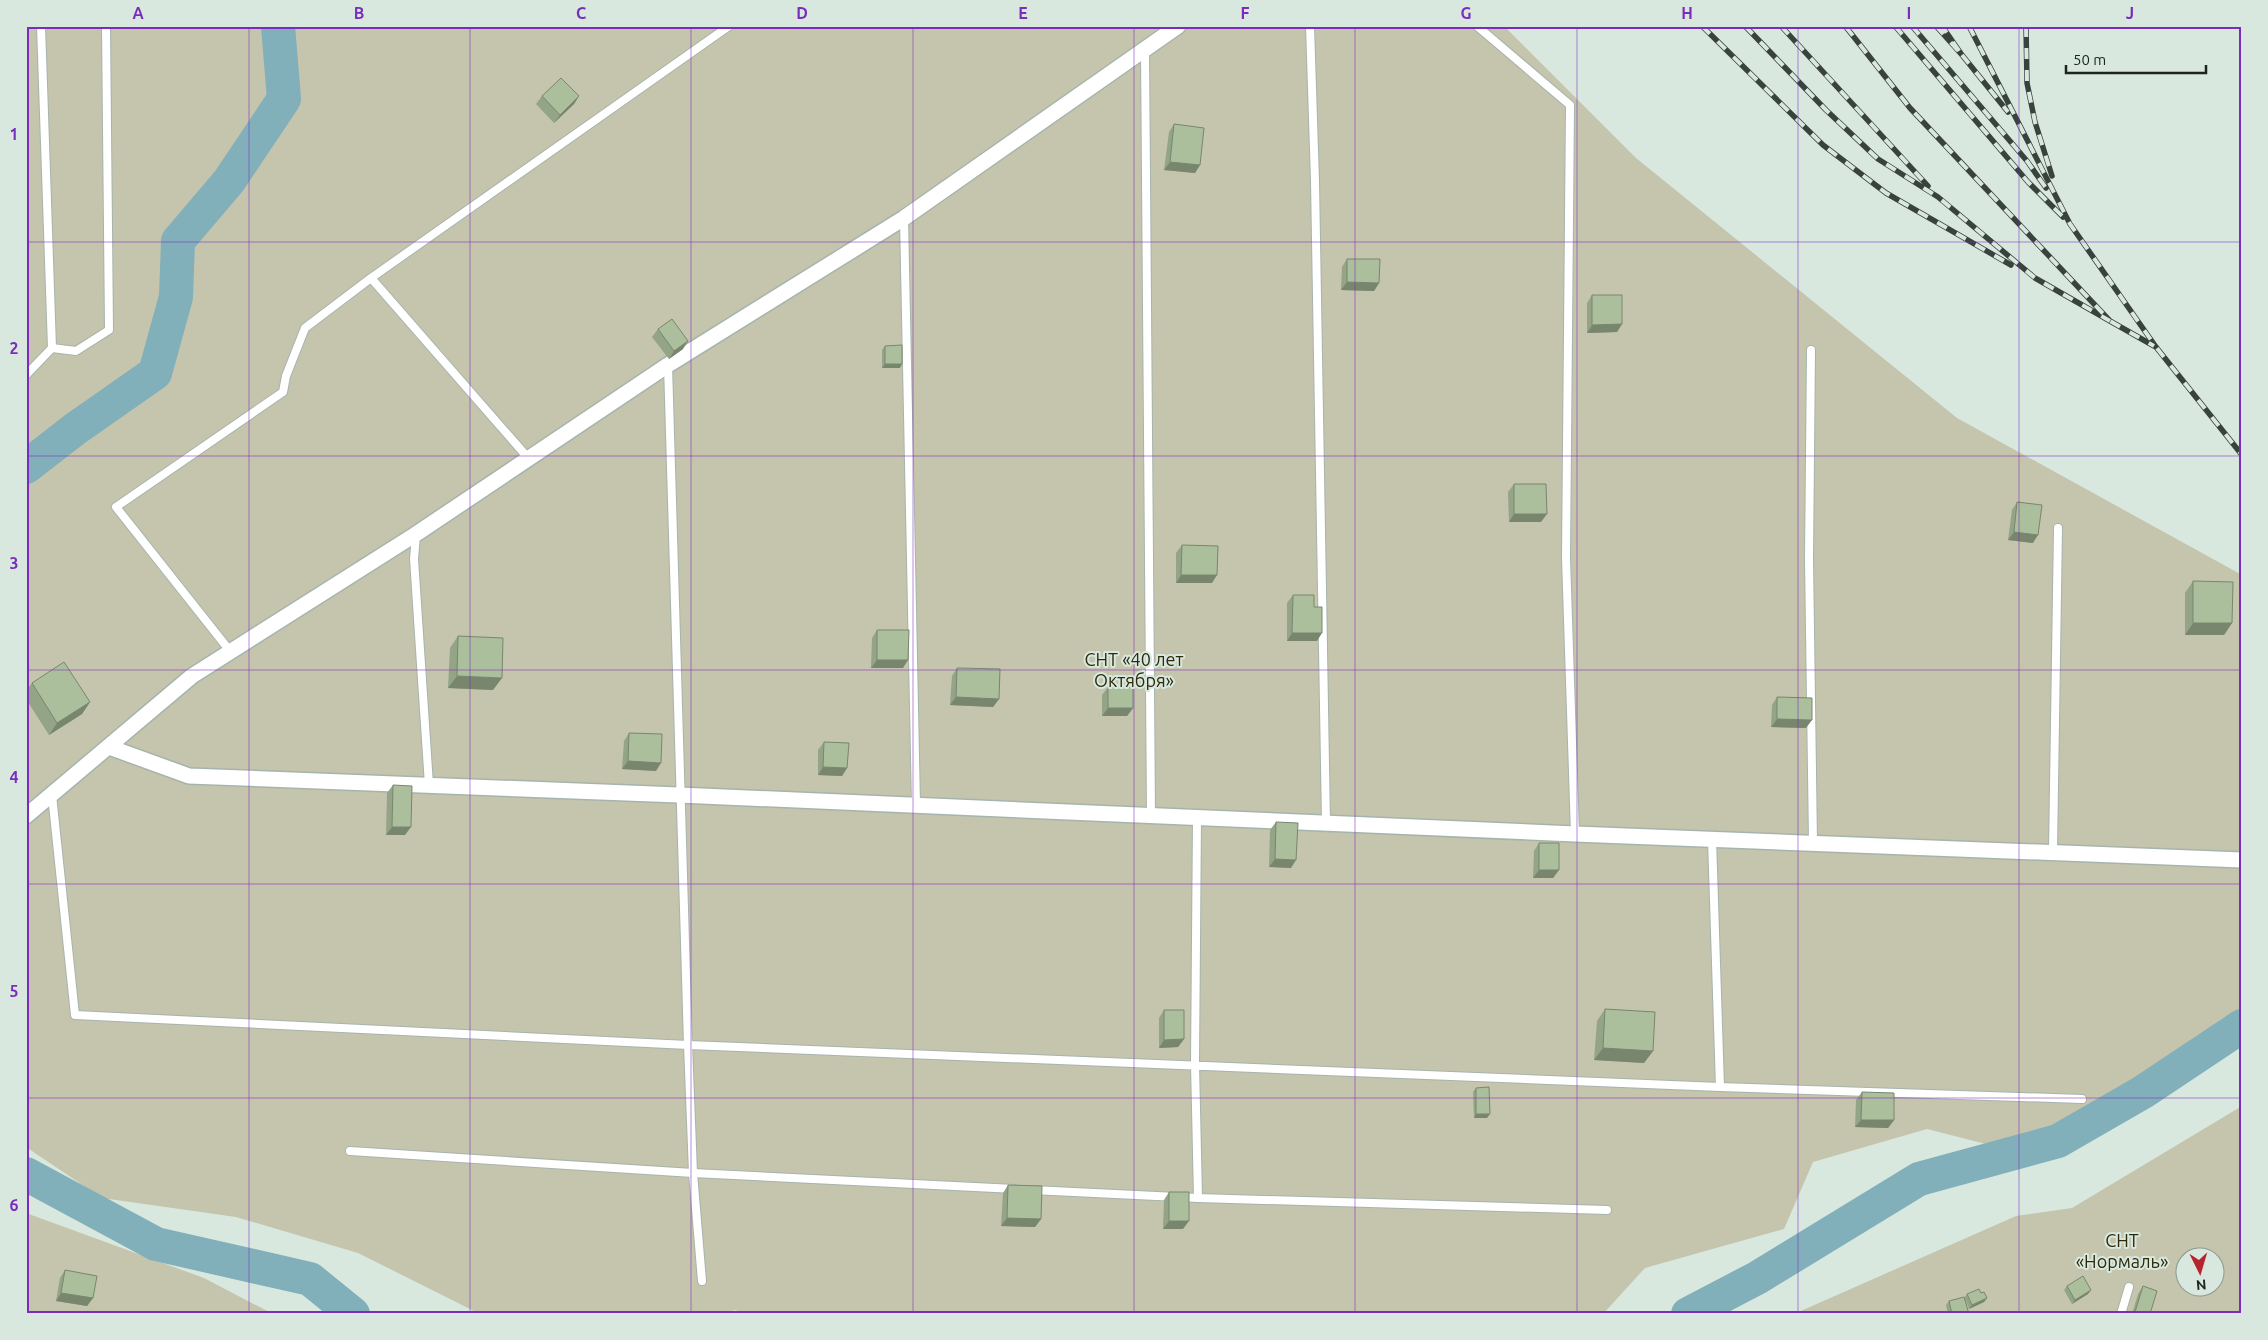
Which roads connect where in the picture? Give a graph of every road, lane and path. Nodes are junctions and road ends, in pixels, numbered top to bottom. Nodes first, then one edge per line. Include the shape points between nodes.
1 (41, 26) edge
2 (106, 26) edge
3 (729, 26) edge
4 (1178, 26) edge
5 (1310, 26) edge
6 (1476, 26) edge
7 (1145, 49) junction
8 (904, 218) junction
9 (371, 278) junction
10 (52, 348) junction
11 (1811, 350) dead end
12 (668, 365) junction
13 (26, 375) edge
14 (529, 458) junction
15 (2058, 528) dead end
16 (416, 534) junction
17 (230, 651) junction
18 (109, 747) junction
19 (429, 785) junction
20 (679, 794) junction
21 (52, 795) junction
22 (916, 805) junction
23 (1150, 815) junction
24 (26, 816) edge
25 (1197, 817) junction
26 (1326, 823) junction
27 (1575, 834) junction
28 (1712, 839) junction
29 (1813, 843) junction
30 (2053, 851) junction
31 (2242, 860) edge
32 (688, 1045) junction
33 (1195, 1064) junction
34 (1720, 1087) junction
35 (2082, 1099) dead end
36 (350, 1150) dead end
37 (693, 1173) junction
38 (1198, 1198) junction
39 (1607, 1210) dead end
40 (702, 1281) dead end
41 (2129, 1287) dead end
42 (2120, 1314) edge

1 - 10 lane
2 - 10 lane via 109,330 76,351
3 - 9 lane
4 - 7 street
5 - 26 lane via 1316,181
6 - 27 lane via 1570,105 1566,558
7 - 8 street
7 - 23 lane
8 - 12 street
8 - 22 lane
9 - 14 lane
9 - 17 lane via 305,328 286,376 284,392 116,507
10 - 13 lane
11 - 29 lane via 1809,560
12 - 14 street
12 - 20 lane
14 - 16 street
15 - 30 lane
16 - 17 street
16 - 19 lane via 414,559
17 - 18 street via 192,676
18 - 19 street via 189,776
18 - 21 street
19 - 20 street
20 - 22 street
20 - 32 lane
21 - 24 street
21 - 32 lane via 75,1015
22 - 23 street
23 - 25 street
25 - 26 street
25 - 33 lane
26 - 27 street
27 - 28 street
28 - 29 street
28 - 34 lane
29 - 30 street
30 - 31 street
32 - 33 lane
32 - 37 lane
33 - 34 lane
33 - 38 lane
34 - 35 lane
36 - 37 lane
37 - 38 lane
37 - 40 lane
38 - 39 lane
41 - 42 lane

